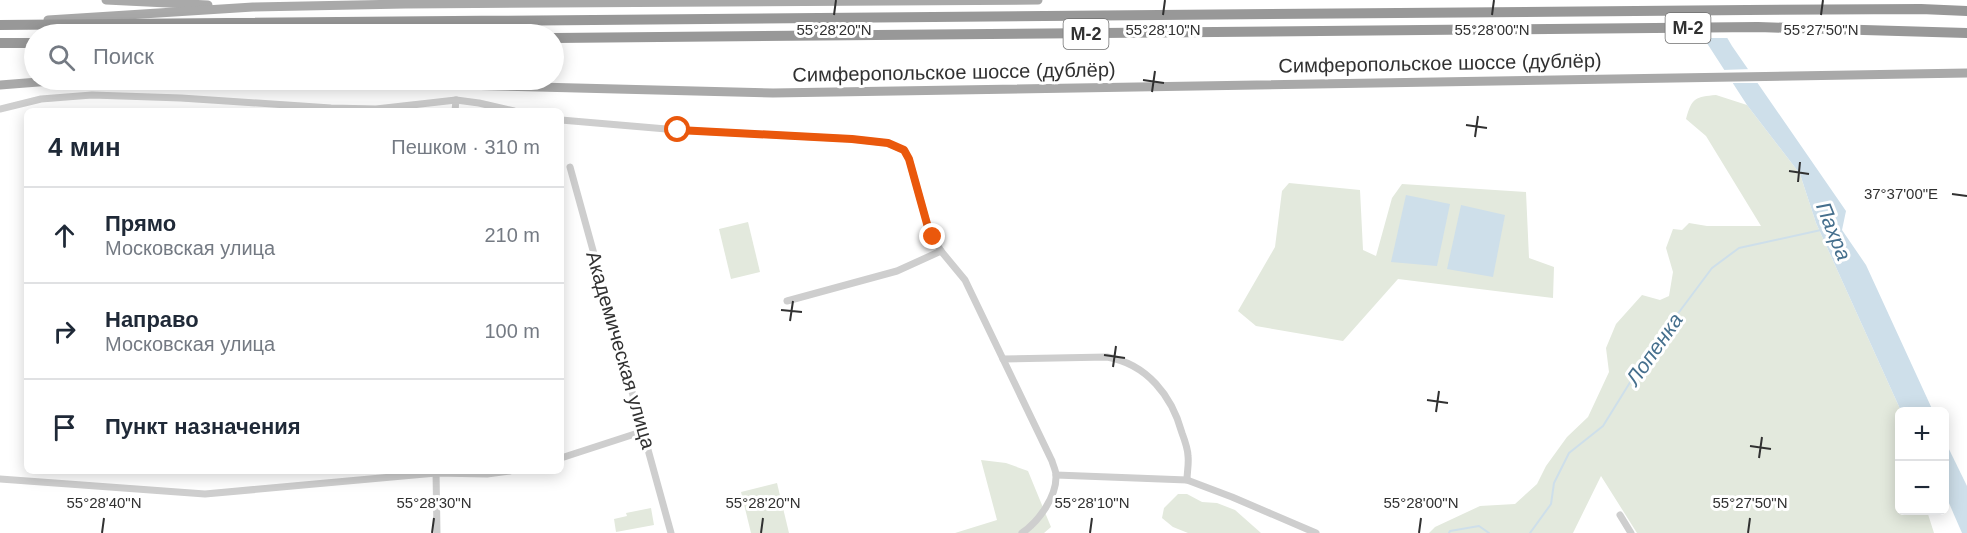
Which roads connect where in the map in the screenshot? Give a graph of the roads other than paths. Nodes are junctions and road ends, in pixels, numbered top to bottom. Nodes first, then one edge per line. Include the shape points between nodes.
1 (106, 0) edge
2 (1038, 0) edge
3 (954, 1) edge
4 (253, 7) junction
5 (1967, 11) edge
6 (0, 24) edge
7 (1967, 33) edge
8 (564, 38) edge
9 (0, 43) edge
10 (24, 43) edge
11 (1967, 73) edge
12 (24, 83) edge
13 (1, 85) edge
14 (564, 88) edge
15 (456, 100) junction
16 (327, 108) edge
17 (385, 108) edge
18 (456, 108) edge
19 (501, 108) edge
20 (0, 109) edge
21 (564, 120) edge
22 (570, 167) dead end
23 (940, 251) junction
24 (787, 301) dead end
25 (1003, 358) junction
26 (644, 431) junction
27 (564, 457) edge
28 (416, 474) edge
29 (436, 474) edge
30 (1056, 475) junction
31 (0, 479) edge
32 (1187, 480) junction
33 (1620, 515) dead end
34 (437, 533) edge
35 (671, 533) edge
36 (1022, 533) edge
37 (1316, 533) edge
38 (1631, 533) edge

1 - 4 main road
2 - 3 main road
3 - 4 main road
4 - 6 main road
5 - 6 highway, М-2
7 - 8 highway, М-2 via 1758,27
9 - 10 highway
11 - 14 main road, Симферопольское шоссе (дублёр) via 773,93
12 - 13 main road
15 - 17 street
15 - 18 street
15 - 19 street
16 - 20 street via 92,95 40,99
21 - 23 street via 896,145 909,159 929,231
22 - 26 street, Академическая улица
23 - 24 street via 897,271
23 - 25 street via 965,279
25 - 30 street
25 - 32 street via 1107,357 1136,367 1161,388 1179,422 1188,455
26 - 27 street
26 - 35 street, Академическая улица
28 - 31 street via 205,495
29 - 34 street
30 - 32 street
30 - 36 street via 1046,505
32 - 37 street
33 - 38 street

